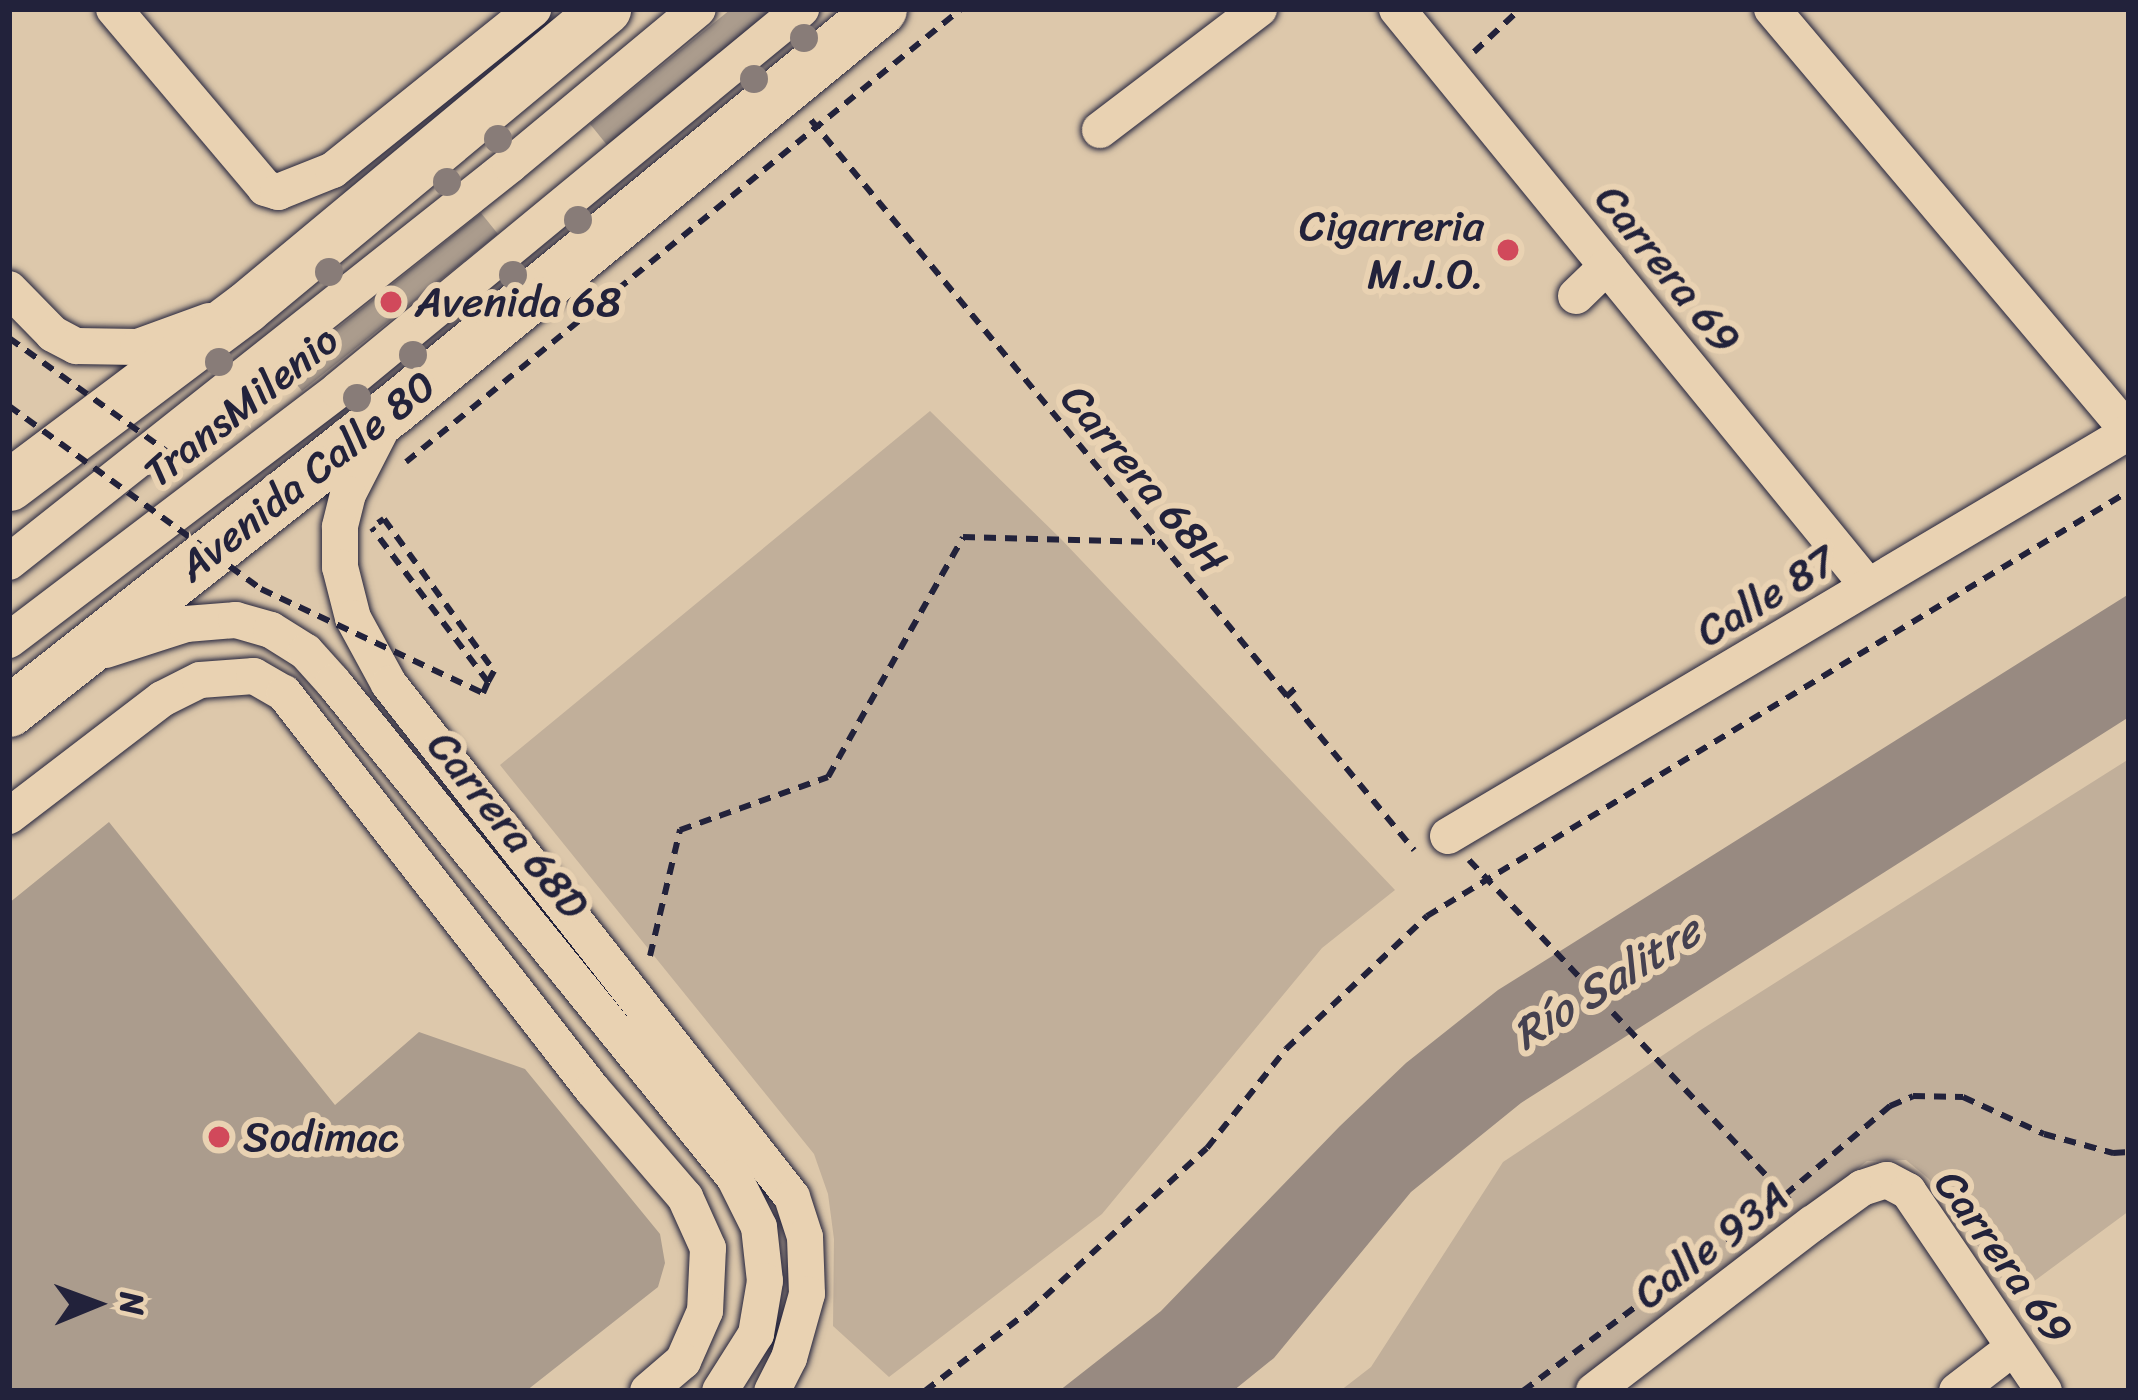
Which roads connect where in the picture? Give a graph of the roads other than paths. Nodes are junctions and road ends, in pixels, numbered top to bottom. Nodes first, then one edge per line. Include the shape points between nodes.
1 (114, 9) edge
2 (604, 9) edge
3 (698, 9) edge
4 (801, 9) edge
5 (881, 9) edge
6 (1259, 9) edge
7 (1397, 9) edge
8 (1772, 9) edge
9 (519, 41) edge
10 (1100, 130) dead end
11 (1607, 266) junction
12 (9, 289) edge
13 (1576, 296) dead end
14 (246, 307) junction
15 (393, 409) junction
16 (2129, 432) edge
17 (9, 485) edge
18 (9, 562) edge
19 (1868, 586) junction
20 (9, 640) edge
21 (59, 672) junction
22 (9, 711) edge
23 (9, 815) edge
24 (1448, 836) road end
25 (1887, 1180) joint
26 (2013, 1348) junction
27 (648, 1391) edge
28 (720, 1391) edge
29 (772, 1391) edge
30 (1594, 1391) edge
31 (1957, 1391) edge
32 (2044, 1391) edge

1 - 9 street via 266,188 296,188 333,170
2 - 9 highway
3 - 18 street, TransMilenio
4 - 20 street, TransMilenio via 338,390
5 - 15 highway, Avenida Calle 80
6 - 10 street
7 - 11 street, Carrera 69
8 - 16 street
9 - 14 highway
11 - 13 street
11 - 19 street, Carrera 69
12 - 14 street via 63,340 116,350
14 - 17 highway
15 - 21 highway, Avenida Calle 80
15 - 29 street, Carrera 68D via 366,453 340,527 353,619 389,684 792,1197 805,1237 802,1322
16 - 19 street, Calle 87
19 - 24 street, Calle 87
21 - 22 highway, Avenida Calle 80
21 - 28 street, Carrera 68D via 186,624 236,620 306,652 716,1150 760,1227 765,1281 756,1334
23 - 27 street via 200,680 254,676 284,693 685,1197 708,1248 705,1312 683,1361
25 - 26 street, Carrera 69 via 1908,1191
25 - 30 street, Calle 93A via 1812,1224
26 - 31 street
26 - 32 street, Carrera 69

